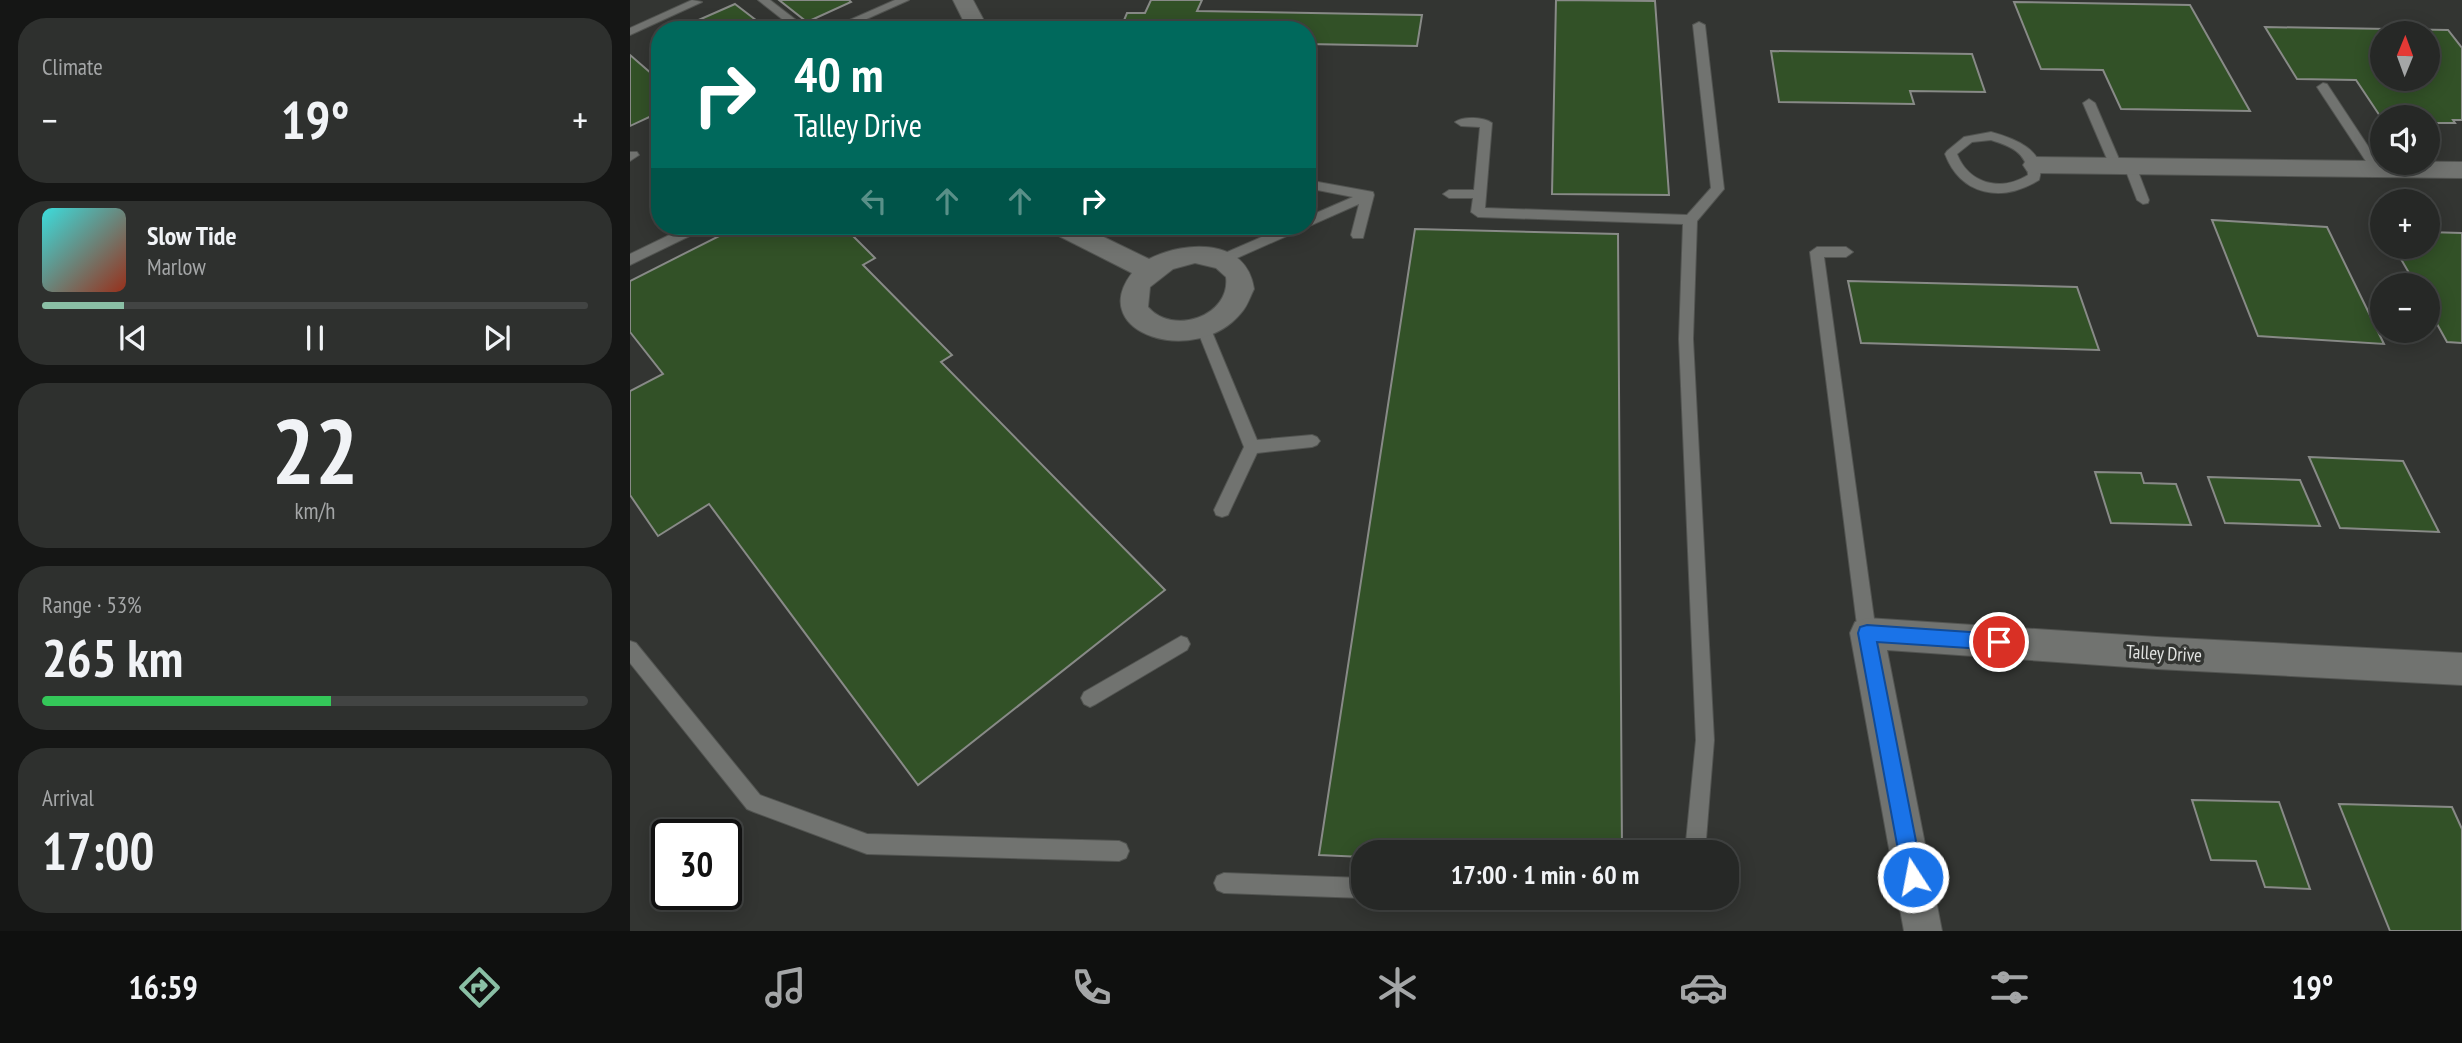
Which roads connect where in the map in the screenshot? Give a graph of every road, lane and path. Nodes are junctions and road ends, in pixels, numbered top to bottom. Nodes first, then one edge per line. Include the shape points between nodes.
1 (763, 0) edge
2 (904, 0) edge
3 (963, 0) edge
4 (697, 2) dead end
5 (655, 21) edge
6 (792, 21) edge
7 (854, 21) edge
8 (975, 21) edge
9 (651, 23) edge
10 (1699, 25) dead end
11 (630, 32) edge
12 (2323, 87) dead end
13 (2090, 103) dead end
14 (1461, 122) dead end
15 (2370, 158) edge
16 (2035, 165) junction
17 (2123, 166) junction
18 (2370, 169) edge
19 (2440, 170) edge
20 (2462, 170) edge
21 (1316, 186) edge
22 (1450, 194) dead end
23 (1480, 194) junction
24 (1368, 195) junction
25 (2143, 200) dead end
26 (1316, 218) edge
27 (1690, 220) junction
28 (681, 235) edge
29 (1078, 235) edge
30 (1278, 235) edge
31 (1358, 235) dead end
32 (1846, 252) dead end
33 (1223, 259) junction
34 (630, 260) edge
35 (1150, 271) junction
36 (1203, 327) junction
37 (1312, 441) dead end
38 (1252, 447) junction
39 (1222, 510) dead end
40 (1867, 633) junction
41 (1181, 644) dead end
42 (630, 649) edge
43 (2462, 669) edge
44 (1090, 698) dead end
45 (1696, 840) edge
46 (1119, 851) dead end
47 (1224, 883) dead end
48 (1351, 888) edge
49 (1923, 931) edge

1 - 6 lane
2 - 7 lane
3 - 8 street
4 - 5 lane
9 - 11 lane
10 - 27 lane via 1718,189
12 - 15 lane
13 - 17 lane
14 - 23 lane via 1486,123
16 - 16 lane via 2011,142 1991,136 1958,143 1951,154 1954,167 1966,179 2005,190 2023,186 2034,177
16 - 17 street
17 - 18 street
17 - 25 lane
19 - 20 street
21 - 24 lane
22 - 23 lane
23 - 27 lane via 1478,212
24 - 26 lane
24 - 31 lane
27 - 45 lane via 1686,339 1705,740
28 - 34 lane
29 - 35 street
30 - 33 lane
32 - 40 lane via 1817,252
33 - 35 street via 1186,255
33 - 36 street via 1241,276 1241,295 1226,315
35 - 36 street via 1135,296 1134,305 1144,321 1170,331
36 - 38 lane
37 - 38 lane
38 - 39 lane
40 - 43 street, Talley Drive
40 - 49 street
41 - 44 lane
42 - 46 lane via 754,802 867,844
47 - 48 lane

